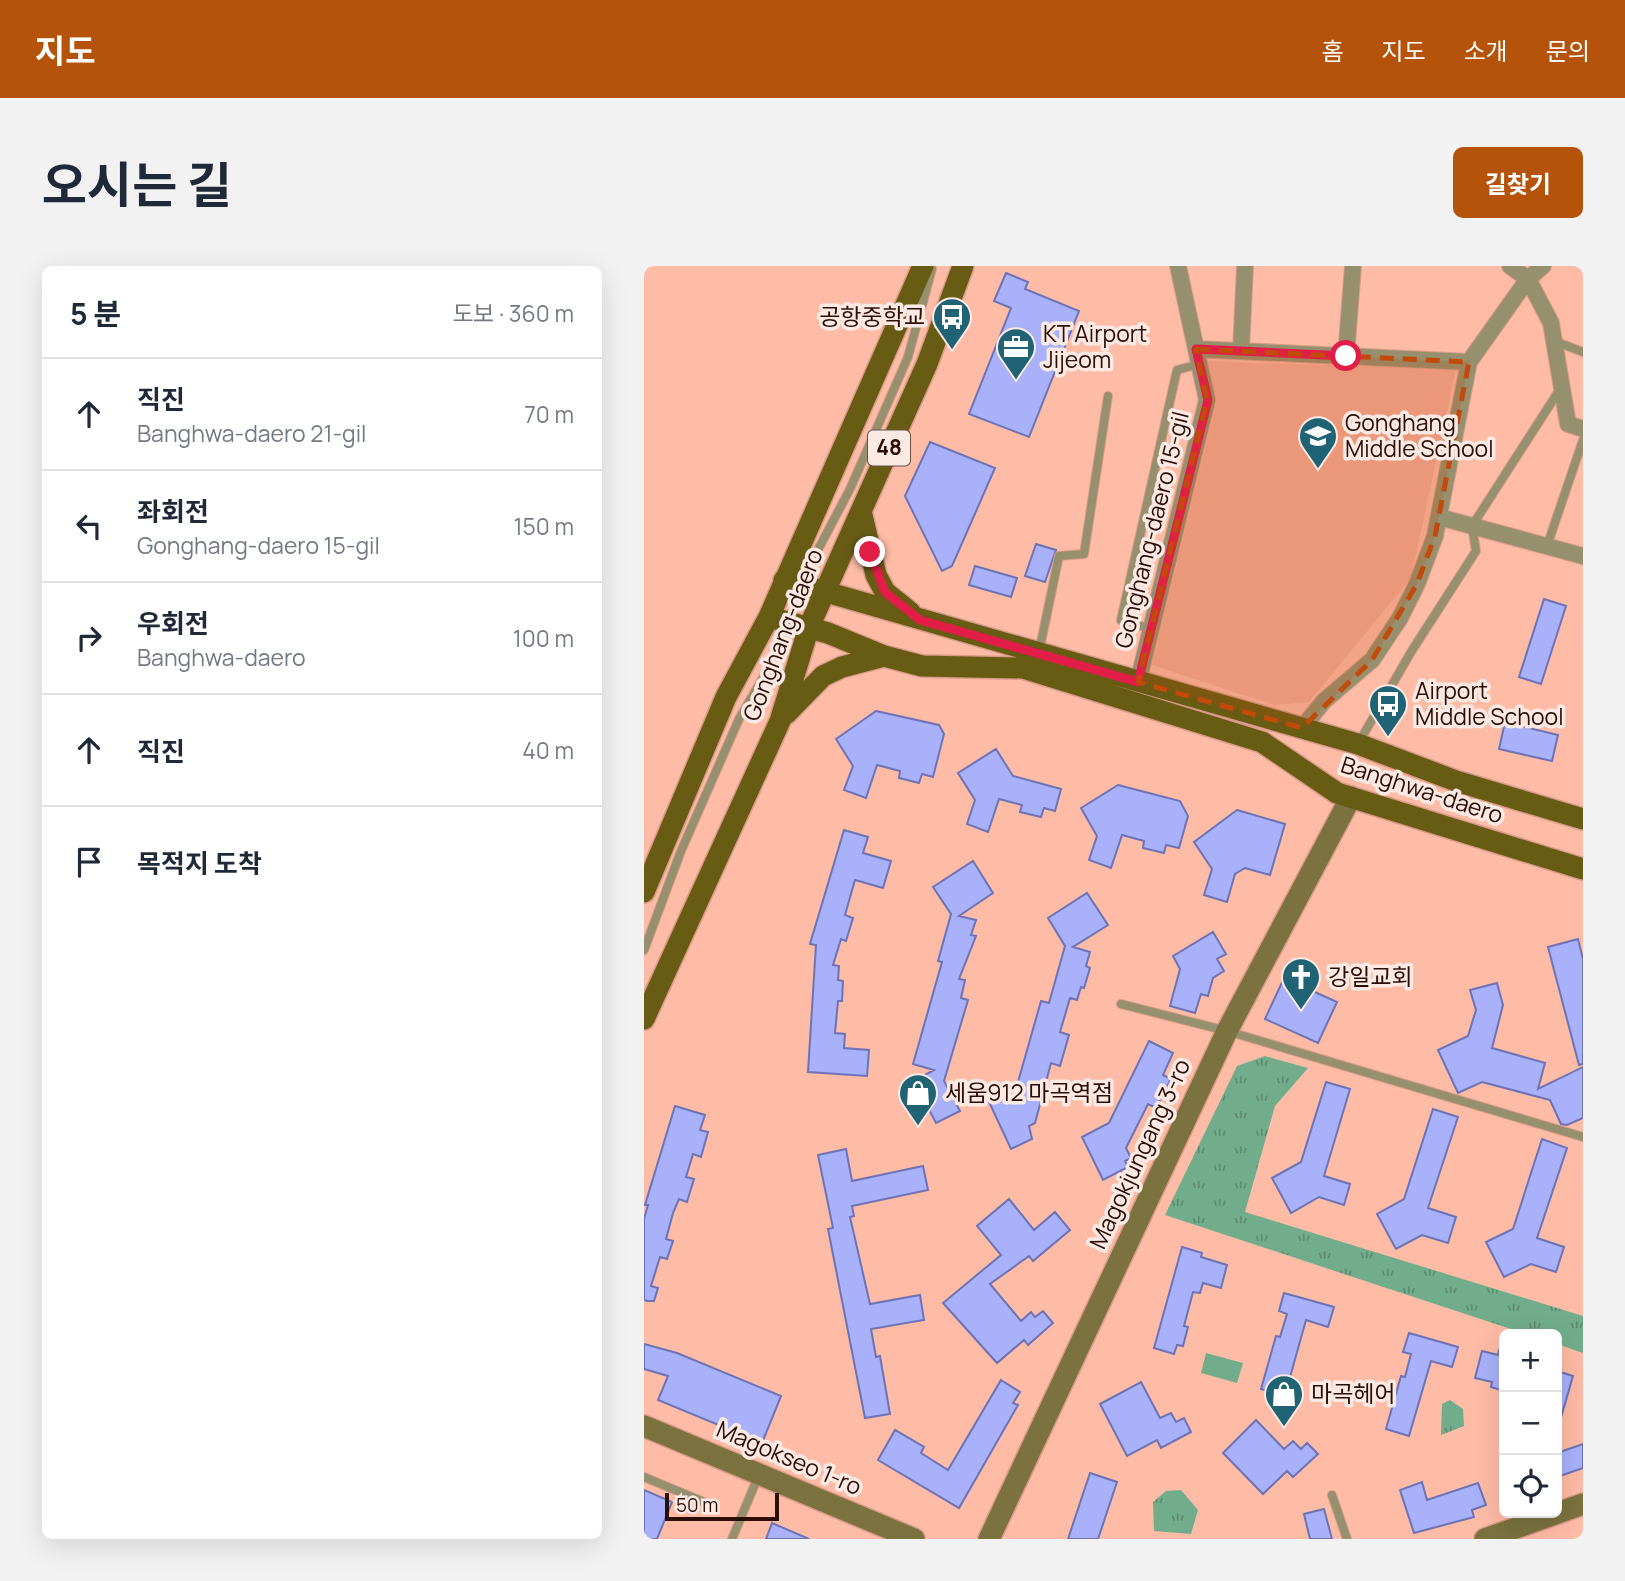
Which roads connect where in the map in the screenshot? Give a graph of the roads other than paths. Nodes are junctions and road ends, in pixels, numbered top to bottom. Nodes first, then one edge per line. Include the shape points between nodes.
1 (923, 266) edge
2 (933, 266) edge
3 (963, 266) edge
4 (1178, 266) edge
5 (1245, 266) edge
6 (1353, 266) edge
7 (1510, 266) edge
8 (1543, 266) edge
9 (1528, 279) junction
10 (1554, 341) junction
11 (1241, 351) junction
12 (1583, 352) edge
13 (1346, 356) junction
14 (1198, 357) junction
15 (1469, 362) junction
16 (1562, 387) junction
17 (1108, 396) dead end
18 (1583, 429) edge
19 (1583, 440) edge
20 (861, 511) junction
21 (1439, 517) junction
22 (1472, 526) junction
23 (1547, 546) junction
24 (1583, 556) edge
25 (792, 582) junction
26 (824, 593) junction
27 (769, 617) junction
28 (920, 620) junction
29 (802, 625) junction
30 (1152, 629) junction
31 (1039, 654) junction
32 (884, 656) junction
33 (1138, 682) junction
34 (780, 721) junction
35 (1302, 728) junction
36 (1358, 744) junction
37 (1351, 797) junction
38 (1581, 815) edge
39 (1583, 869) edge
40 (644, 892) edge
41 (644, 950) edge
42 (1121, 1004) dead end
43 (644, 1019) edge
44 (1227, 1031) junction
45 (1583, 1137) edge
46 (644, 1426) edge
47 (759, 1474) junction
48 (644, 1477) edge
49 (1332, 1495) dead end
50 (704, 1502) dead end
51 (1583, 1504) edge
52 (732, 1539) edge
53 (914, 1539) edge
54 (989, 1539) edge
55 (1347, 1539) edge
56 (1485, 1539) edge

1 - 25 main road, Gonghang-daero / 48
2 - 25 lane via 908,357 850,489
3 - 20 main road, Gonghang-daero / 48 via 927,364
4 - 14 street, Gonghang-daero 15-gil
5 - 11 street
6 - 13 street
7 - 9 street
8 - 9 street
9 - 10 street via 1552,323
9 - 15 street
10 - 12 lane
10 - 16 street
11 - 13 street
11 - 14 street
13 - 15 street
14 - 30 street, Gonghang-daero 15-gil via 1208,400
14 - 30 lane via 1177,370 1121,620
15 - 21 street
16 - 18 street via 1568,424
16 - 22 lane
17 - 31 lane via 1084,554 1059,556
19 - 23 lane
20 - 26 main road, Gonghang-daero / 48
20 - 28 main road via 876,575 885,592
21 - 22 street
21 - 35 street via 1436,536 1400,618 1372,660 1324,701
22 - 23 street
22 - 36 lane, Banghwa-daero via 1476,551
23 - 24 street
25 - 26 main road, Banghwa-daero
25 - 27 main road, Gonghang-daero / 48
26 - 28 main road, Banghwa-daero
26 - 29 main road, Gonghang-daero / 48
27 - 29 main road, Banghwa-daero
27 - 40 main road, Gonghang-daero / 48 via 726,697
28 - 31 main road, Banghwa-daero
29 - 32 main road, Banghwa-daero
29 - 34 main road, Gonghang-daero / 48
29 - 41 lane via 783,638 739,719
30 - 33 street, Gonghang-daero 15-gil
31 - 33 main road, Banghwa-daero
32 - 34 main road via 822,676
32 - 37 main road, Banghwa-daero via 922,666 1023,668 1262,742 1324,786
33 - 35 main road, Banghwa-daero
34 - 43 main road, Gonghang-daero / 48
35 - 36 main road, Banghwa-daero
36 - 38 main road, Banghwa-daero via 1455,781
37 - 39 main road, Banghwa-daero
37 - 44 street, Magokjungang 3-ro
42 - 44 lane
44 - 45 lane
44 - 54 street, Magokjungang 3-ro
46 - 47 street, Magokseo 1-ro
47 - 52 lane
47 - 53 street, Magokseo 1-ro
48 - 50 lane
49 - 55 lane
51 - 56 street

